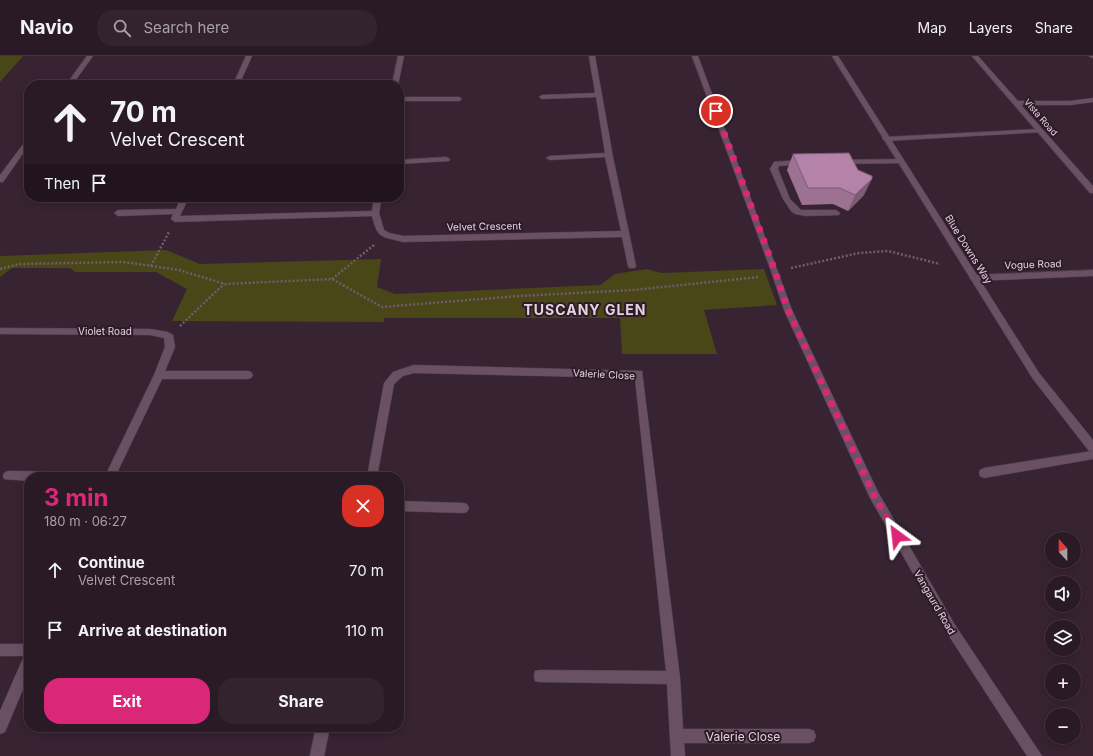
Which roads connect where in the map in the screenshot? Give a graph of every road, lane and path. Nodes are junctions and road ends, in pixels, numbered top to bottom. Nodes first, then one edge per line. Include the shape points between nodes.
1 (90, 56) edge
2 (249, 56) edge
3 (401, 56) edge
4 (592, 56) edge
5 (695, 56) edge
6 (835, 56) edge
7 (975, 56) edge
8 (73, 80) edge
9 (238, 80) edge
10 (397, 80) edge
11 (598, 94) junction
12 (542, 97) dead end
13 (404, 99) edge
14 (459, 99) dead end
15 (1093, 100) edge
16 (1016, 103) junction
17 (1041, 132) junction
18 (886, 139) junction
19 (24, 151) edge
20 (608, 155) junction
21 (550, 158) dead end
22 (446, 159) dead end
23 (900, 161) junction
24 (404, 162) edge
25 (813, 162) edge
26 (828, 162) edge
27 (0, 180) edge
28 (1093, 191) edge
29 (183, 202) edge
30 (377, 202) edge
31 (179, 211) junction
32 (118, 213) dead end
33 (375, 213) junction
34 (836, 213) dead end
35 (175, 219) junction
36 (624, 234) junction
37 (386, 235) junction
38 (940, 264) dead end
39 (151, 266) junction
40 (632, 266) dead end
41 (0, 269) edge
42 (775, 271) junction
43 (1093, 273) edge
44 (973, 278) junction
45 (332, 279) junction
46 (225, 284) junction
47 (0, 331) edge
48 (168, 335) junction
49 (248, 374) dead end
50 (160, 375) junction
51 (1093, 448) edge
52 (1093, 455) edge
53 (112, 472) edge
54 (373, 472) edge
55 (984, 473) dead end
56 (8, 476) dead end
57 (24, 476) edge
58 (404, 506) edge
59 (463, 508) dead end
60 (0, 650) edge
61 (24, 650) edge
62 (540, 676) dead end
63 (673, 678) junction
64 (24, 682) edge
65 (0, 727) edge
66 (321, 732) edge
67 (676, 736) junction
68 (809, 736) dead end
69 (317, 756) edge
70 (678, 756) edge
71 (1035, 756) edge

1 - 8 street
2 - 9 street
3 - 10 street
4 - 11 street
5 - 42 street
6 - 18 street, Blue Downs Way
7 - 16 street, Vista Road
11 - 12 street
11 - 20 street
13 - 14 street
15 - 16 street via 1070,103
16 - 17 street, Vista Road
17 - 18 street
17 - 28 street, Vista Road
18 - 23 street, Blue Downs Way
19 - 27 street
20 - 21 street
20 - 36 street
22 - 24 street
23 - 26 street
23 - 44 street, Blue Downs Way
25 - 34 street via 776,164 774,169 788,202 795,210
29 - 31 street
30 - 33 street
31 - 32 street
31 - 35 street
33 - 35 street
33 - 37 street via 378,228
35 - 39 path
36 - 37 street, Velvet Crescent via 403,239
36 - 40 street
37 - 45 path
38 - 42 path via 888,251 859,253
39 - 41 path via 124,262 25,263
39 - 46 path via 179,270
42 - 45 path via 756,279 680,286 382,307
42 - 71 street, Vangaurd Road via 788,310 874,495 950,629
43 - 44 street, Vogue Road
44 - 51 street, Blue Downs Way via 1036,376
45 - 46 path
46 - 48 path
47 - 48 street, Violet Road via 150,332
48 - 50 street via 170,347
49 - 50 street
50 - 53 street
52 - 55 street
54 - 63 street, Valerie Close via 389,383 405,370 639,374
56 - 57 street
58 - 59 street
60 - 61 street
62 - 63 street
63 - 67 street, Valerie Close
64 - 65 street
66 - 69 street
67 - 68 street, Valerie Close
67 - 70 street, Valerie Close

